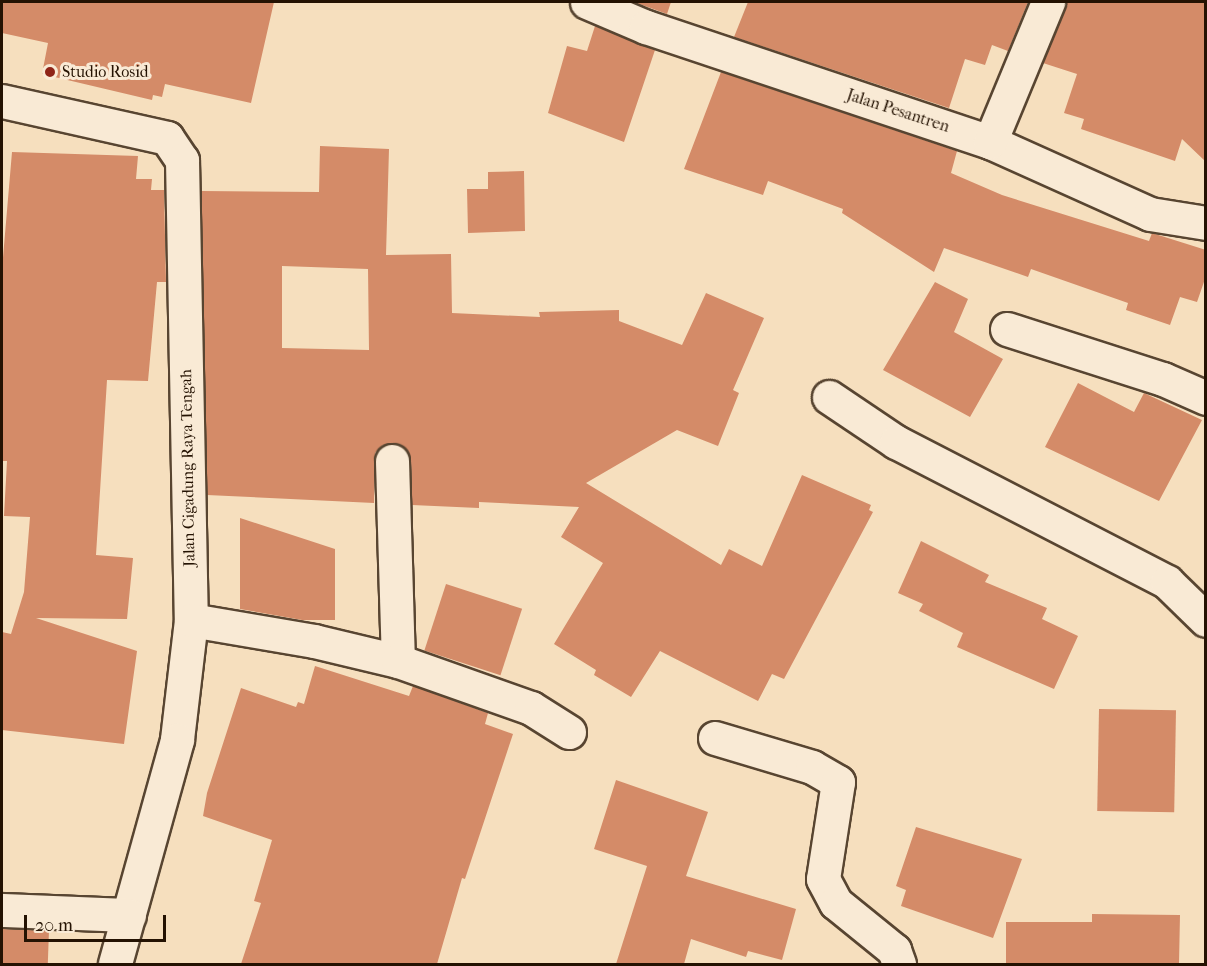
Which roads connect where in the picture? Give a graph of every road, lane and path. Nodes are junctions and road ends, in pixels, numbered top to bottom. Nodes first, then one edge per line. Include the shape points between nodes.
1 (587, 2) edge
2 (1048, 2) edge
3 (2, 100) edge
4 (990, 142) junction
5 (1206, 223) edge
6 (1007, 329) dead end
7 (829, 397) dead end
8 (1206, 398) edge
9 (392, 461) dead end
10 (1205, 614) edge
11 (191, 620) junction
12 (398, 661) junction
13 (569, 732) dead end
14 (715, 738) dead end
15 (2, 910) edge
16 (129, 915) junction
17 (115, 964) edge
18 (899, 964) edge

1 - 4 street, Jalan Pesantren via 646,27
2 - 4 street
3 - 11 street, Jalan Cigadung Raya Tengah via 166,138 182,160
4 - 5 street, Jalan Pesantren via 1150,214
6 - 8 street via 1163,379
7 - 10 street via 896,442 1167,582
9 - 12 street
11 - 12 street via 314,641
11 - 16 street, Jalan Cigadung Raya Tengah via 177,740
12 - 13 street via 531,708
14 - 18 street via 812,767 838,782 823,879 836,903 894,950
15 - 16 street
16 - 17 street, Jalan Cigadung Raya Tengah

